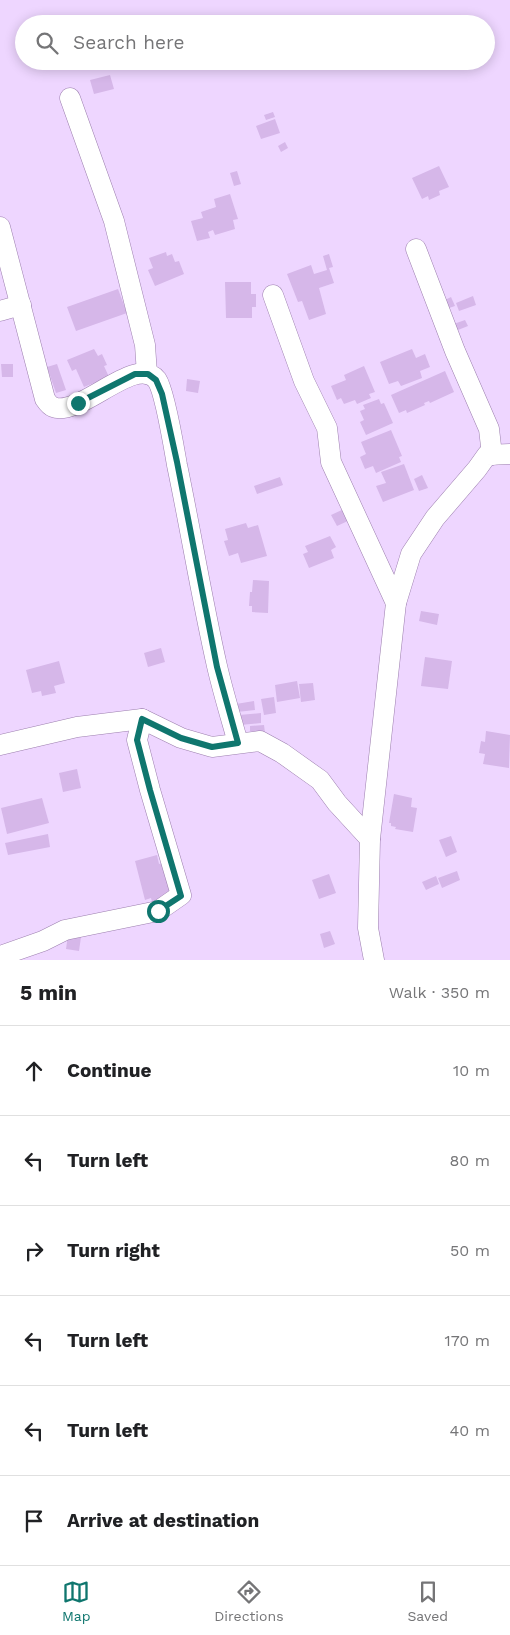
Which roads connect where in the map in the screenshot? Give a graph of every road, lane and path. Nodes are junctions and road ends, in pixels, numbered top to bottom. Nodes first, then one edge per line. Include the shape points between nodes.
1 (70, 98) dead end
2 (0, 227) edge
3 (416, 249) dead end
4 (273, 295) dead end
5 (21, 304) junction
6 (0, 311) edge
7 (148, 374) junction
8 (501, 454) edge
9 (396, 603) junction
10 (142, 719) junction
11 (238, 743) junction
12 (0, 745) edge
13 (370, 840) junction
14 (0, 956) edge
15 (374, 960) edge

1 - 7 street via 114,221 145,345
2 - 5 street
3 - 8 street via 455,351
4 - 9 street via 304,381 327,428 331,462
5 - 6 street
5 - 7 street via 45,399 52,407 78,403 135,374
7 - 11 street via 156,380 162,394 217,667
8 - 9 street via 487,455 435,518 410,554
9 - 13 street
10 - 11 street via 181,738 212,747
10 - 12 street via 77,726
10 - 14 street via 137,740 181,896 158,911 65,930
11 - 13 street via 260,741 320,780
13 - 15 street via 368,928

